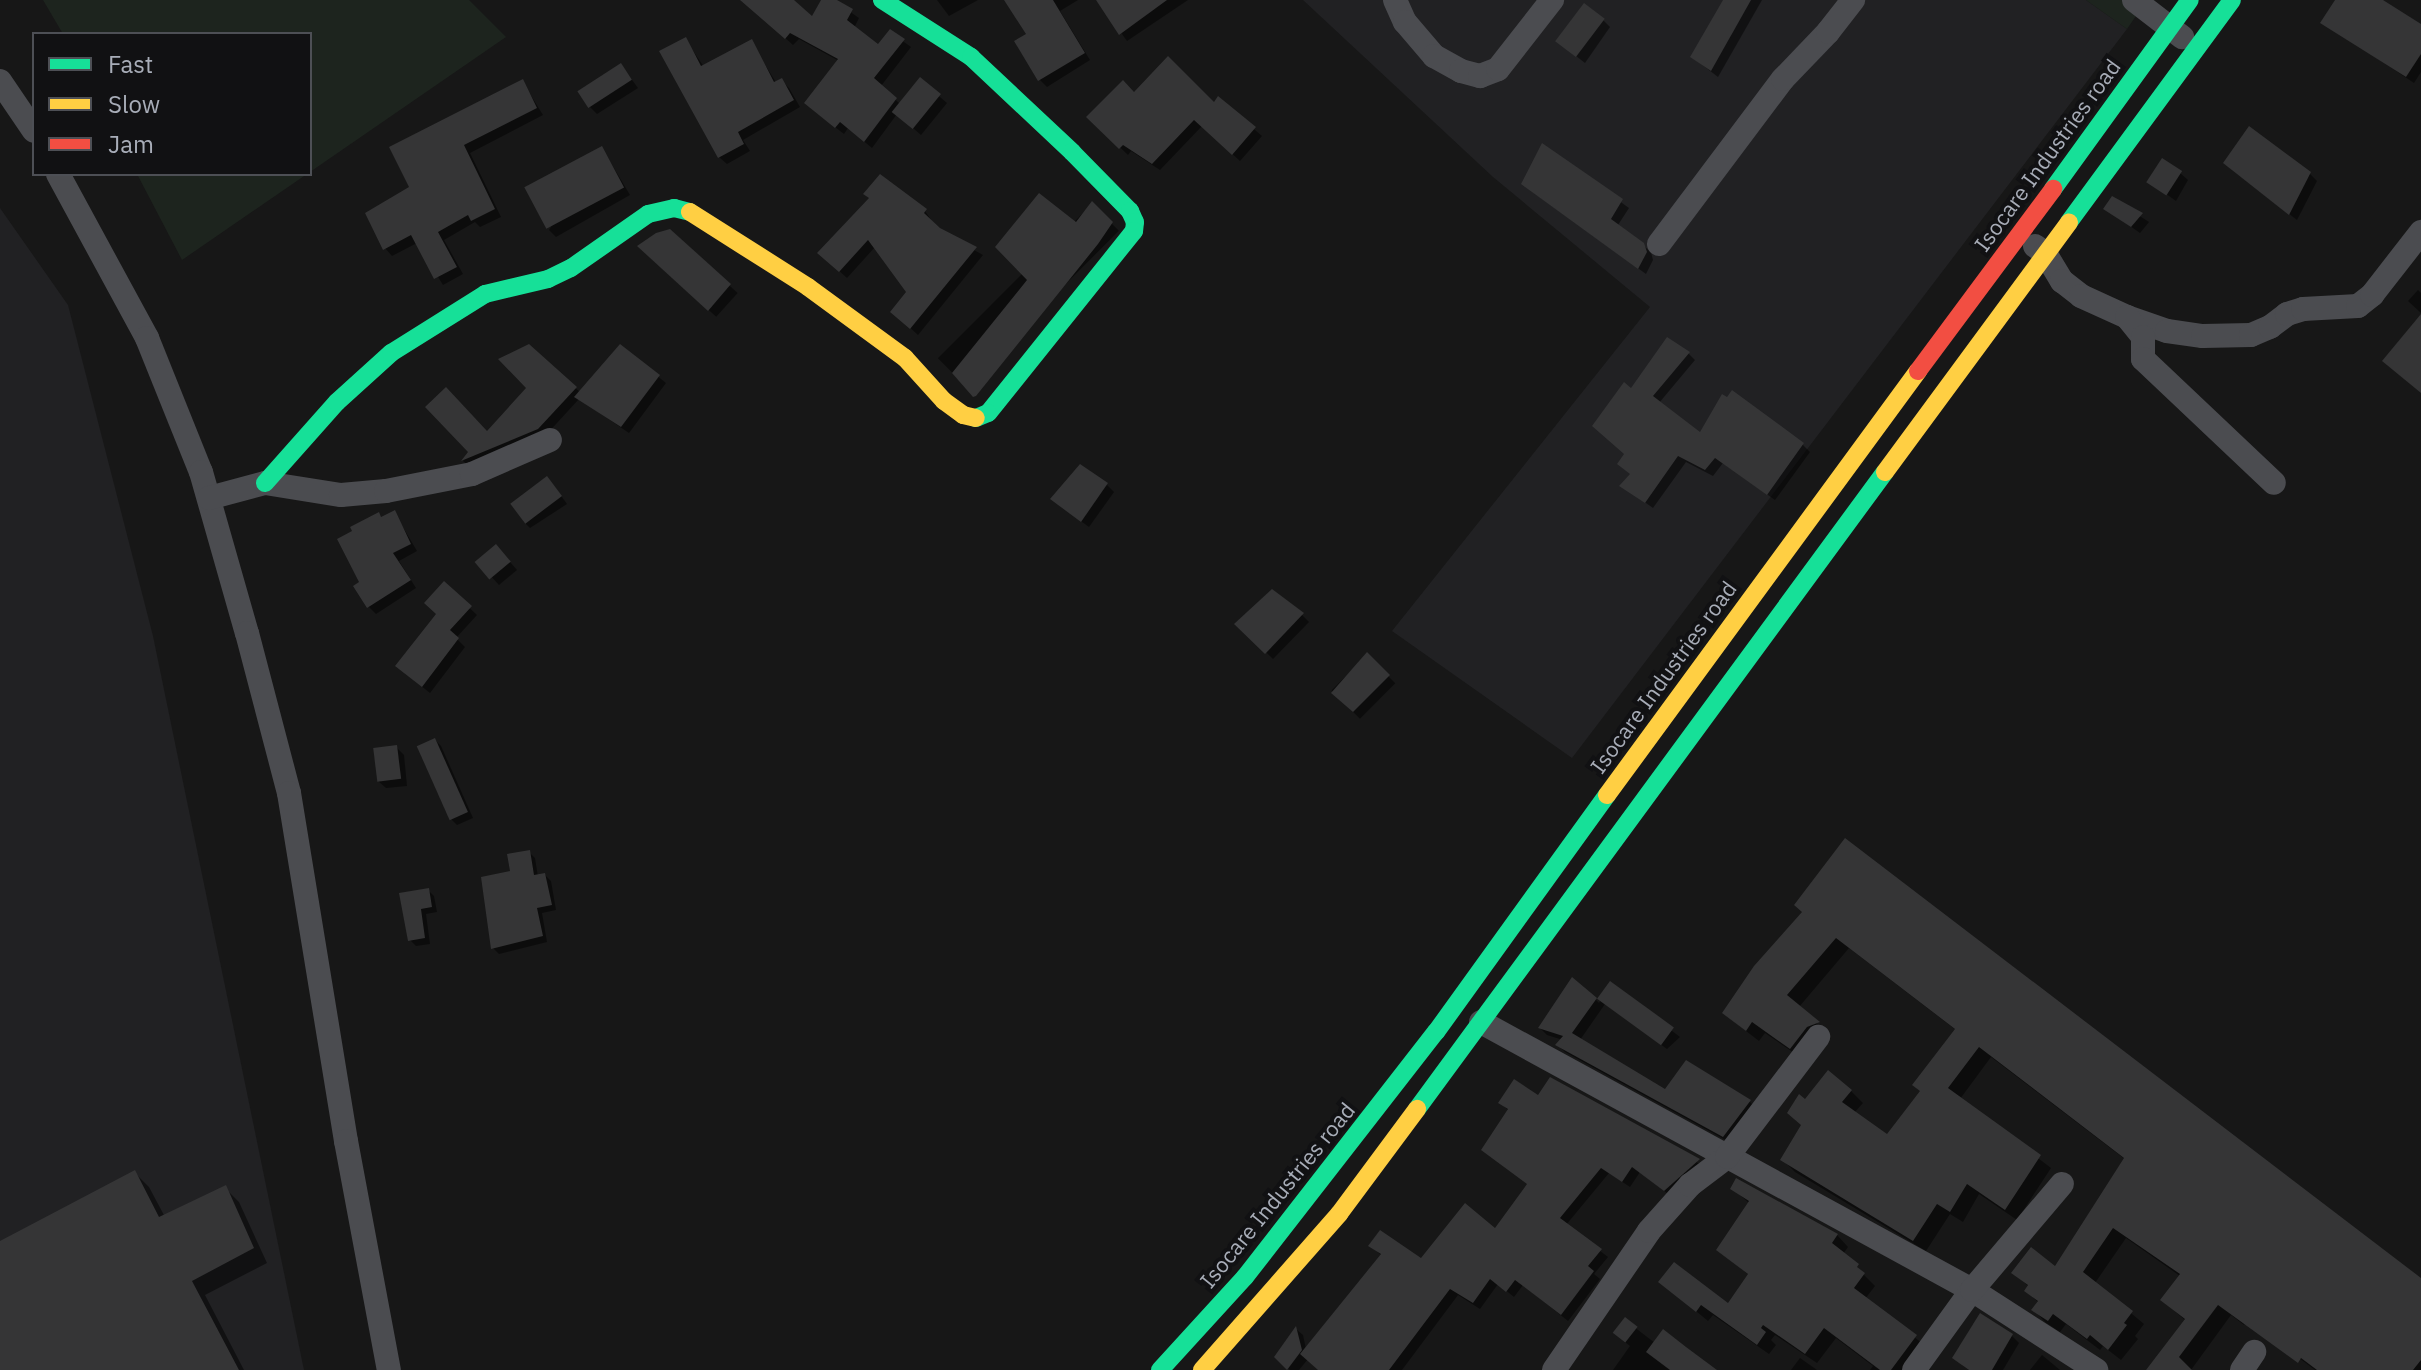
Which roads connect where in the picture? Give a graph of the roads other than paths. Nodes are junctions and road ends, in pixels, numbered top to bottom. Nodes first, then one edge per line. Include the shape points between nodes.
1 (882, 0) edge
2 (1395, 0) edge
3 (1552, 0) edge
4 (1853, 0) edge
5 (2134, 0) edge
6 (2190, 0) edge
7 (2232, 0) edge
8 (2170, 28) junction
9 (2197, 48) junction
10 (0, 81) edge
11 (32, 128) edge
12 (59, 176) edge
13 (2421, 232) edge
14 (2020, 235) junction
15 (1659, 244) dead end
16 (2045, 253) junction
17 (2127, 317) junction
18 (550, 440) dead end
19 (265, 483) junction
20 (2274, 483) dead end
21 (209, 498) junction
22 (1481, 1022) junction
23 (1818, 1037) dead end
24 (1727, 1157) junction
25 (2062, 1184) dead end
26 (1972, 1290) junction
27 (389, 1370) edge
28 (1160, 1370) edge
29 (1202, 1370) edge
30 (1554, 1370) edge
31 (1914, 1370) edge
32 (2096, 1370) edge

1 - 19 street via 971,57 1072,152 1135,222 1134,231 988,413 963,415 905,358 808,287 691,212 674,208 648,214 548,279 485,294 391,353 337,402
2 - 3 street via 1405,22 1434,56 1480,76 1498,69
4 - 15 street via 1783,79
5 - 8 street
6 - 8 street, Isocare Industries road
7 - 9 street
8 - 9 street
8 - 14 street, Isocare Industries road
9 - 16 street
10 - 11 street
12 - 21 street via 147,338
13 - 17 street via 2358,306 2303,309 2251,335 2167,331
14 - 16 street
14 - 28 street, Isocare Industries road via 1342,1156 1245,1277
16 - 17 street via 2062,281 2081,296
16 - 22 street
17 - 20 street via 2143,337 2143,359
18 - 19 street via 472,474 386,491 341,495
19 - 21 street
21 - 27 street via 289,793
22 - 24 street
22 - 29 street via 1339,1214
23 - 24 street
24 - 26 street
24 - 30 street via 1690,1185 1649,1231
25 - 26 street
26 - 31 street
26 - 32 street

